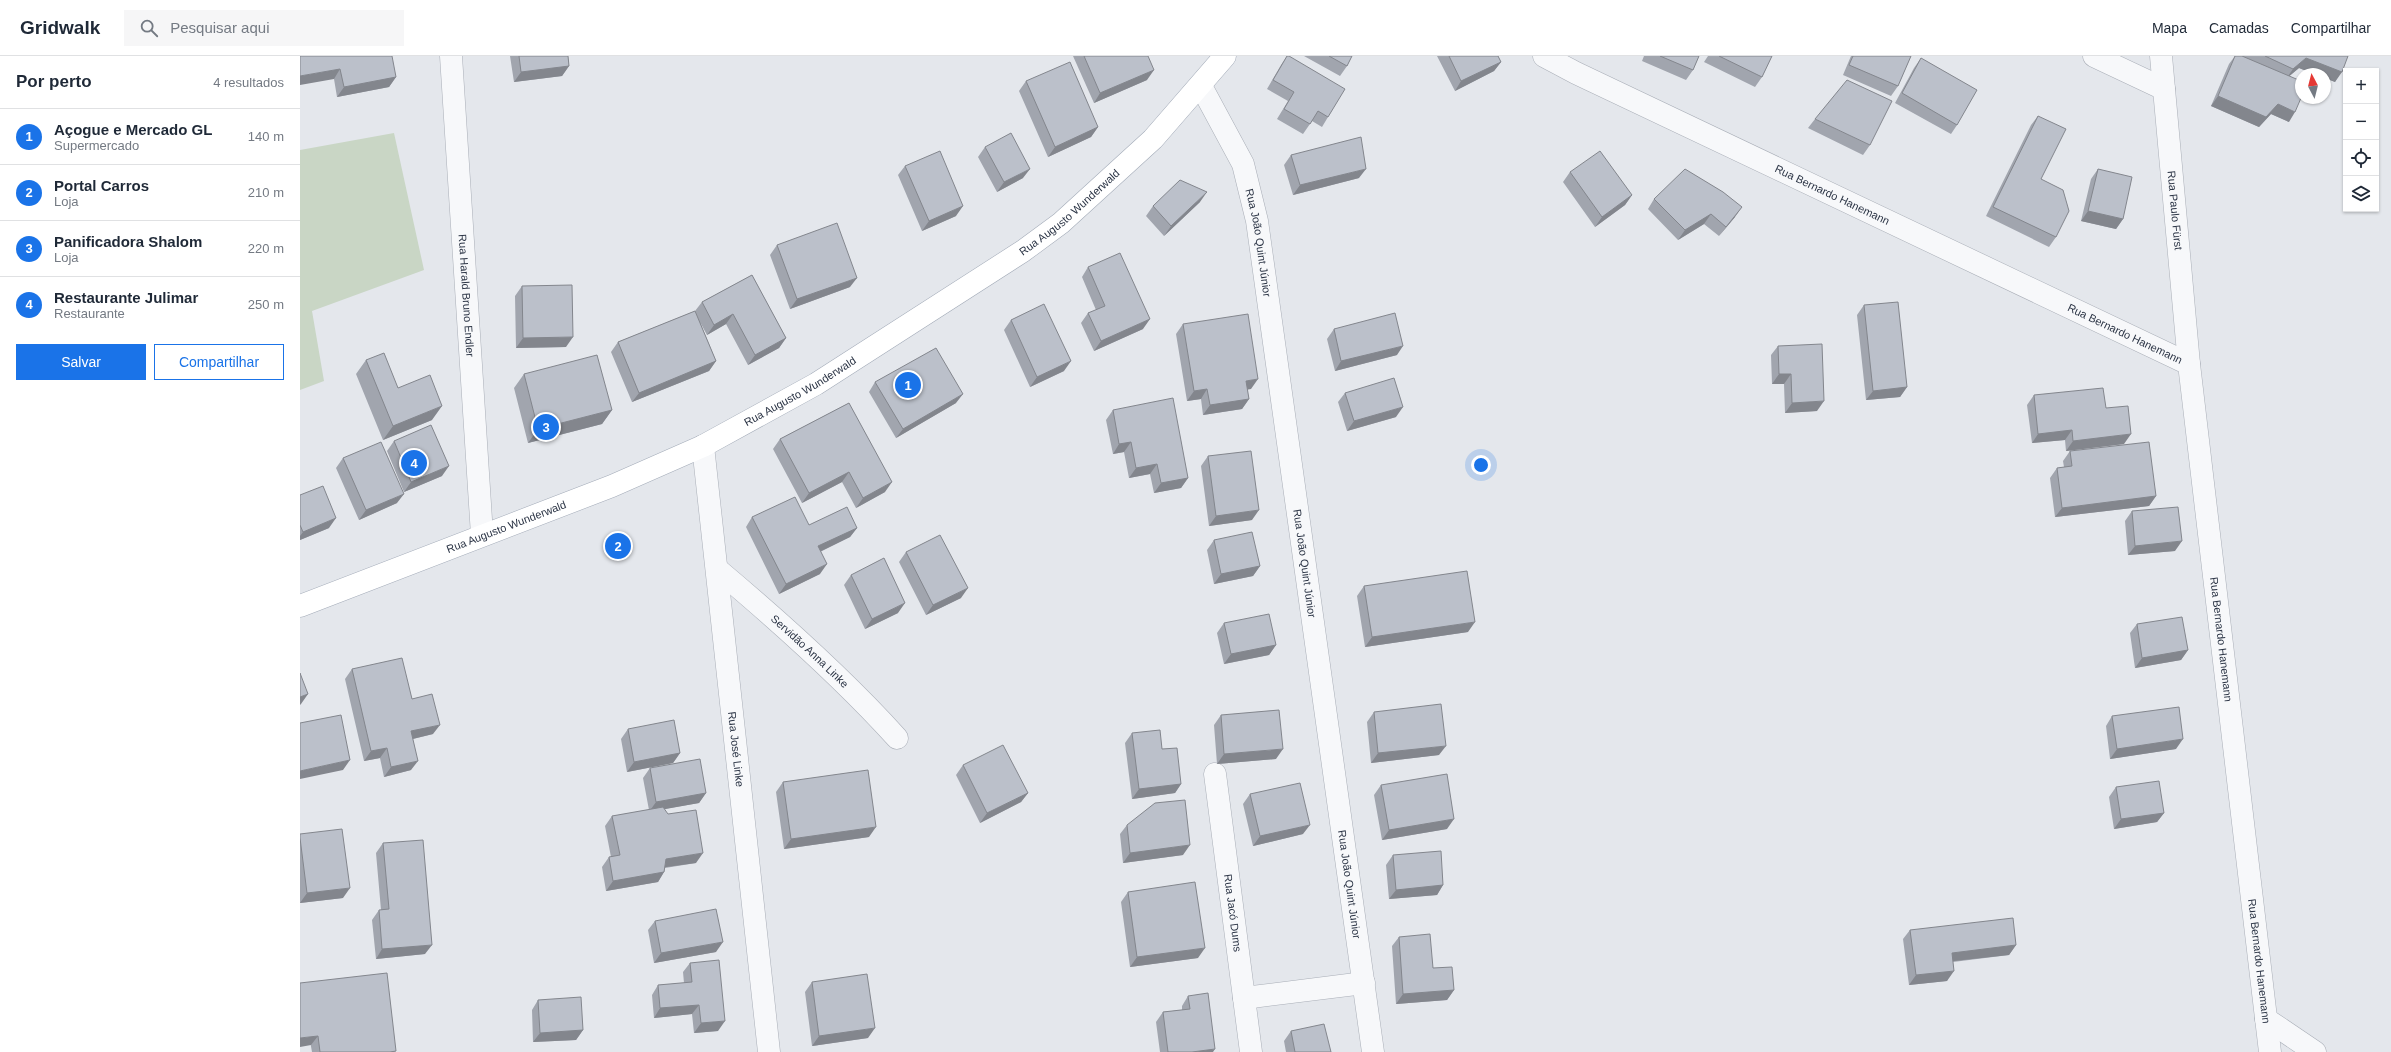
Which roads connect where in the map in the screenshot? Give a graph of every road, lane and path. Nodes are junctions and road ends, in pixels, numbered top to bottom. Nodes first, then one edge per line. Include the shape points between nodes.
1 (451, 56) edge
2 (1225, 56) edge
3 (1544, 56) edge
4 (2094, 56) edge
5 (2161, 56) edge
6 (1201, 86) junction
7 (2164, 88) junction
8 (2189, 364) junction
9 (703, 446) junction
10 (482, 535) junction
11 (717, 569) junction
12 (300, 606) edge
13 (897, 738) dead end
14 (1215, 774) dead end
15 (1364, 983) junction
16 (1244, 998) junction
17 (2266, 1019) junction
18 (768, 1052) edge
19 (1251, 1052) edge
20 (1373, 1052) edge
21 (2270, 1052) edge
22 (2316, 1052) edge

1 - 10 street, Rua Harald Bruno Endler
2 - 6 main road, Rua Augusto Wunderwald
3 - 8 street, Rua Bernardo Hanemann via 1576,74
4 - 7 street
5 - 7 street, Rua Paulo Fürst
6 - 9 main road, Rua Augusto Wunderwald via 1153,139 1061,224 816,384
6 - 15 street, Rua João Quint Júnior via 1243,164 1256,221
7 - 8 street, Rua Paulo Fürst
8 - 17 street, Rua Bernardo Hanemann
9 - 10 main road, Rua Augusto Wunderwald via 612,486
9 - 11 street, Rua José Linke
10 - 12 main road, Rua Augusto Wunderwald
11 - 13 street, Servidão Anna Linke via 771,614 830,669 871,708
11 - 18 street, Rua José Linke
14 - 16 street, Rua Jacó Dums
15 - 16 street
15 - 20 street, Rua João Quint Júnior
16 - 19 street, Rua Jacó Dums
17 - 21 street, Rua Bernardo Hanemann
17 - 22 street

